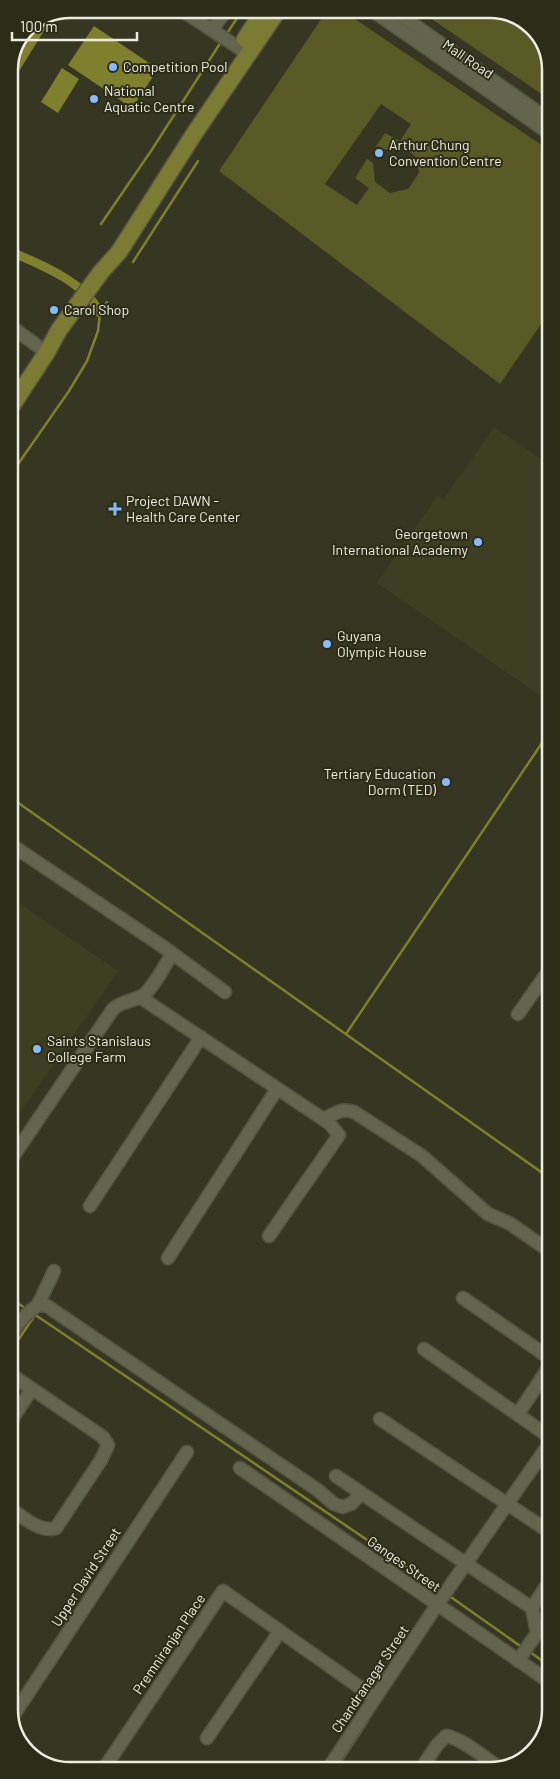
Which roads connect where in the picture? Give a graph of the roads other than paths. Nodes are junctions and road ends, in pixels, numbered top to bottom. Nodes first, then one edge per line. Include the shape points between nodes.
1 (194, 18) edge
2 (220, 18) edge
3 (259, 18) edge
4 (270, 18) edge
5 (383, 18) edge
6 (405, 18) edge
7 (212, 30) junction
8 (240, 49) junction
9 (542, 115) edge
10 (542, 128) edge
11 (60, 328) junction
12 (18, 332) edge
13 (39, 348) junction
14 (18, 380) edge
15 (18, 396) edge
16 (18, 849) edge
17 (172, 954) junction
18 (542, 980) edge
19 (225, 992) dead end
20 (140, 997) junction
21 (518, 1014) dead end
22 (200, 1037) junction
23 (277, 1089) junction
24 (324, 1120) junction
25 (18, 1150) edge
26 (90, 1206) dead end
27 (269, 1236) dead end
28 (542, 1246) edge
29 (168, 1258) dead end
30 (54, 1271) dead end
31 (463, 1298) dead end
32 (22, 1318) edge
33 (424, 1350) dead end
34 (542, 1353) edge
35 (542, 1378) edge
36 (18, 1379) edge
37 (32, 1389) junction
38 (18, 1410) edge
39 (518, 1414) junction
40 (380, 1418) dead end
41 (542, 1433) edge
42 (187, 1452) dead end
43 (542, 1453) edge
44 (240, 1468) dead end
45 (336, 1476) dead end
46 (361, 1494) junction
47 (507, 1504) junction
48 (18, 1513) edge
49 (542, 1527) edge
50 (466, 1563) junction
51 (542, 1593) edge
52 (443, 1597) junction
53 (532, 1608) junction
54 (280, 1631) junction
55 (523, 1653) junction
56 (542, 1673) edge
57 (375, 1698) junction
58 (18, 1708) edge
59 (208, 1738) dead end
60 (109, 1761) edge
61 (333, 1762) edge
62 (426, 1762) edge
63 (491, 1762) edge

1 - 7 street
2 - 7 street
3 - 8 main road
4 - 8 main road
5 - 10 street, Mall Road
6 - 9 street, Mall Road
7 - 8 street
8 - 11 main road via 194,134 119,252
11 - 13 main road
11 - 15 main road
12 - 13 street
13 - 14 main road
16 - 17 street
17 - 19 street
17 - 20 street via 148,991
18 - 21 street
20 - 22 street
20 - 25 street via 127,1000 113,1009
22 - 23 street
22 - 26 street
23 - 24 street
23 - 29 street
24 - 27 street via 339,1135
24 - 28 street via 342,1110 354,1112 422,1156 488,1214 509,1223
30 - 32 street
31 - 34 street
32 - 46 street via 53,1309 334,1504 343,1507
33 - 39 street
35 - 39 street
36 - 37 street
37 - 38 street
37 - 48 street via 103,1437 108,1445 102,1460 56,1528 37,1526
39 - 41 street
40 - 47 street
42 - 58 street, Upper David Street
43 - 47 street, Chandranagar Street
44 - 52 street, Ganges Street
45 - 46 street
46 - 50 street
47 - 49 street
47 - 50 street, Chandranagar Street
50 - 52 street, Chandranagar Street
50 - 53 street
51 - 53 street
52 - 55 street, Ganges Street
52 - 57 street, Chandranagar Street
53 - 55 street via 537,1633
54 - 57 street, Premniranjan Place
54 - 59 street
54 - 60 street, Premniranjan Place via 223,1591
55 - 56 street, Ganges Street
57 - 61 street, Chandranagar Street
62 - 63 street via 446,1736

